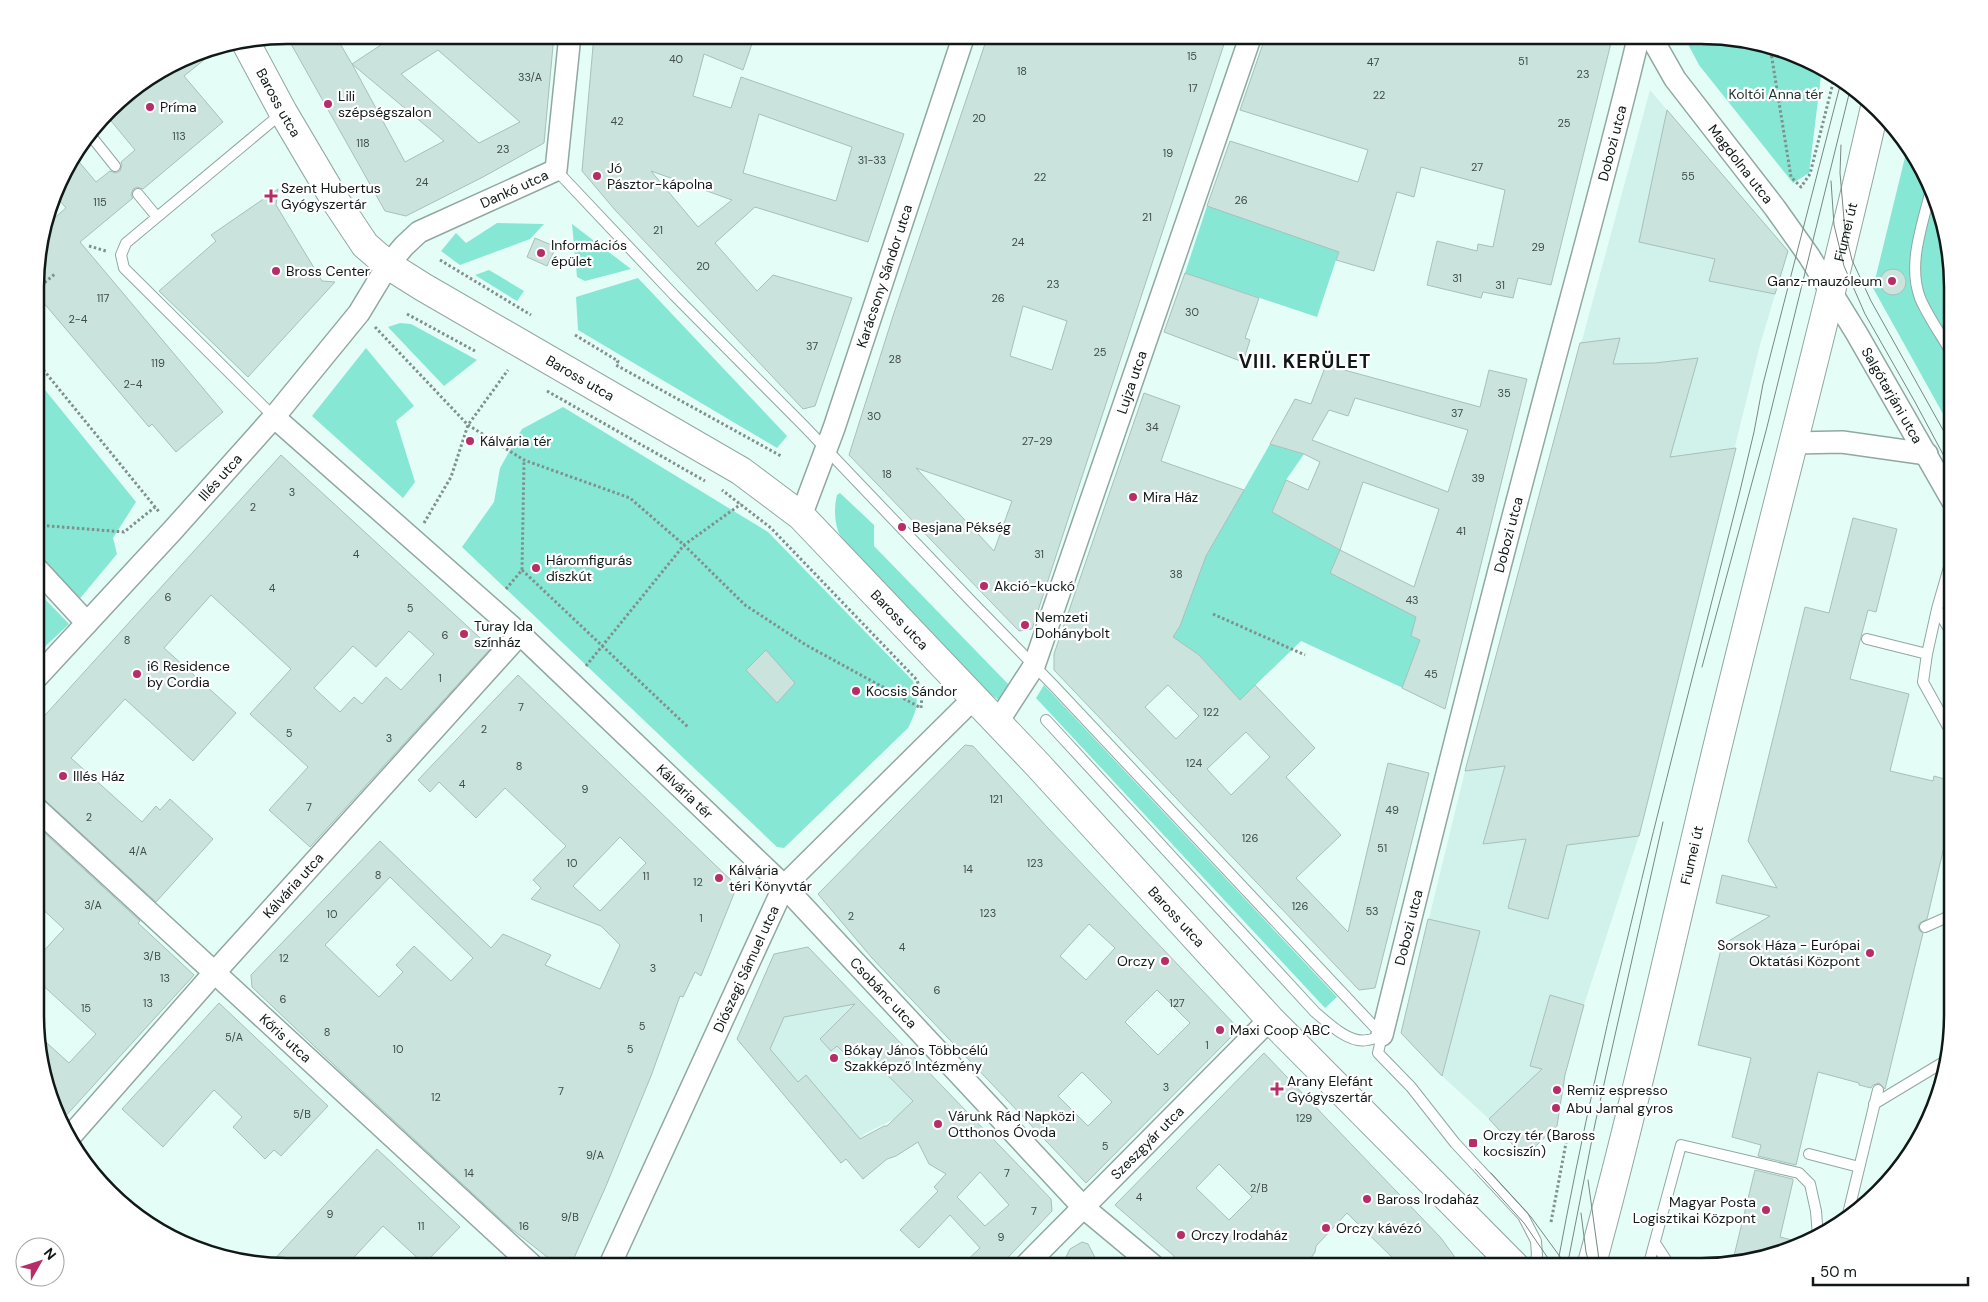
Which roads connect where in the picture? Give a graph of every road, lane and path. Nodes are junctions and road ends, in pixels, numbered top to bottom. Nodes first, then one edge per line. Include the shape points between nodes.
1 (569, 44) edge
2 (961, 44) edge
3 (1248, 44) edge
4 (1637, 44) edge
5 (1655, 44) edge
6 (248, 47) edge
7 (1771, 54) edge
8 (1833, 83) edge
9 (283, 112) junction
10 (1873, 115) edge
11 (94, 139) edge
12 (115, 166) dead end
13 (556, 170) junction
14 (138, 194) dead end
15 (1928, 201) edge
16 (157, 217) junction
17 (440, 260) dead end
18 (388, 265) junction
19 (468, 270) dead end
20 (56, 273) dead end
21 (462, 273) junction
22 (44, 283) edge
23 (1831, 292) junction
24 (407, 314) dead end
25 (531, 315) dead end
26 (375, 327) dead end
27 (575, 335) dead end
28 (1944, 340) edge
29 (475, 351) dead end
30 (508, 370) dead end
31 (44, 371) edge
32 (547, 391) dead end
33 (274, 417) junction
34 (468, 425) junction
35 (1793, 443) junction
36 (827, 450) junction
37 (1926, 454) junction
38 (782, 456) dead end
39 (524, 460) junction
40 (706, 481) dead end
41 (715, 486) dead end
42 (1944, 486) edge
43 (741, 504) junction
44 (154, 507) junction
45 (801, 516) junction
46 (44, 526) edge
47 (173, 530) junction
48 (411, 538) junction
49 (684, 544) junction
50 (522, 570) junction
51 (44, 577) edge
52 (1944, 585) edge
53 (506, 589) dead end
54 (1937, 609) junction
55 (1213, 614) dead end
56 (1944, 621) edge
57 (87, 623) junction
58 (520, 634) junction
59 (1867, 639) dead end
60 (602, 646) junction
61 (1926, 654) junction
62 (1305, 655) dead end
63 (586, 666) dead end
64 (1034, 666) junction
65 (44, 669) edge
66 (973, 699) junction
67 (1046, 720) dead end
68 (1944, 720) edge
69 (997, 723) junction
70 (689, 728) dead end
71 (44, 815) edge
72 (784, 886) junction
73 (1944, 918) edge
74 (1925, 926) dead end
75 (215, 972) junction
76 (1270, 1019) junction
77 (1382, 1036) junction
78 (1940, 1064) edge
79 (1878, 1090) dead end
80 (1874, 1104) junction
81 (74, 1132) edge
82 (1566, 1143) dead end
83 (1809, 1154) dead end
84 (1859, 1166) junction
85 (1083, 1207) junction
86 (1849, 1208) edge
87 (1550, 1222) dead end
88 (1602, 1228) junction
89 (1817, 1229) edge
90 (1655, 1243) junction
91 (524, 1258) edge
92 (614, 1258) edge
93 (1033, 1258) edge
94 (1144, 1258) edge
95 (1508, 1258) edge
96 (1536, 1258) edge
97 (1593, 1258) edge
98 (1599, 1258) edge
99 (1650, 1258) edge
100 (1665, 1258) edge

1 - 13 street, Dankó utca
2 - 36 street, Karácsony Sándor utca
3 - 64 street, Lujza utca
4 - 77 street, Dobozi utca via 1447,769
5 - 23 street, Magdolna utca via 1675,79 1774,208
6 - 9 street, Baross utca
7 - 8 path via 1791,176 1801,187 1810,174
9 - 16 lane
9 - 18 street, Baross utca via 365,245
10 - 23 street, Fiumei út
11 - 12 lane
13 - 18 street, Dankó utca via 419,232
13 - 36 lane
14 - 16 lane
15 - 28 lane via 1915,277 1921,299
16 - 33 lane via 126,243 122,254 124,268
17 - 21 path
18 - 33 street, Illés utca via 359,313
18 - 45 street, Baross utca via 741,471
19 - 21 path
20 - 22 path
21 - 25 path
23 - 35 street, Fiumei út
23 - 37 street, Salgótarjáni utca
24 - 29 path
26 - 34 path
27 - 38 path via 618,361 616,365
30 - 34 path
31 - 44 path
32 - 40 path
33 - 47 street, Illés utca
33 - 48 street, Kálvária tér
34 - 39 path
34 - 48 path via 451,477 428,518
35 - 37 street via 1842,442
35 - 88 street, Fiumei út
36 - 45 street, Karácsony Sándor utca
36 - 64 lane
37 - 42 street, Salgótarjáni utca
39 - 49 path via 630,498
39 - 50 path
41 - 43 path
43 - 49 path
43 - 49 path via 771,528 916,680 922,696 921,708 806,645 746,605
44 - 46 path via 124,532
44 - 47 path
45 - 66 street, Baross utca
47 - 57 street, Illés utca
48 - 58 street, Kálvária tér
49 - 60 path
50 - 53 path
50 - 60 path
51 - 57 street
52 - 54 lane
54 - 56 lane
54 - 61 lane
55 - 62 path
57 - 65 street, Illés utca
58 - 72 street, Kálvária tér
58 - 75 street, Kálvária utca
59 - 61 lane
60 - 63 path
60 - 70 path
61 - 68 lane via 1923,682
64 - 69 street, Lujza utca
64 - 77 lane
66 - 69 street, Baross utca
66 - 72 street, Diószegi Sámuel utca
67 - 77 lane via 1315,1012 1330,1025 1358,1040
69 - 76 street, Baross utca
71 - 75 street, Kőris utca
72 - 85 street, Csobánc utca
72 - 92 street, Diószegi Sámuel utca
73 - 74 lane
75 - 81 street, Kálvária utca
75 - 91 street, Kőris utca
76 - 85 street, Szeszgyár utca
76 - 95 street, Baross utca
77 - 96 lane via 1378,1053 1523,1216 1536,1241
78 - 80 lane
79 - 80 lane
80 - 84 lane
82 - 87 path
83 - 84 lane
84 - 86 lane
85 - 93 street, Szeszgyár utca
85 - 94 street, Csobánc utca
88 - 97 street, Fiumei út
88 - 98 street
89 - 90 lane via 1810,1184 1799,1173 1681,1145
90 - 99 lane
90 - 100 lane

